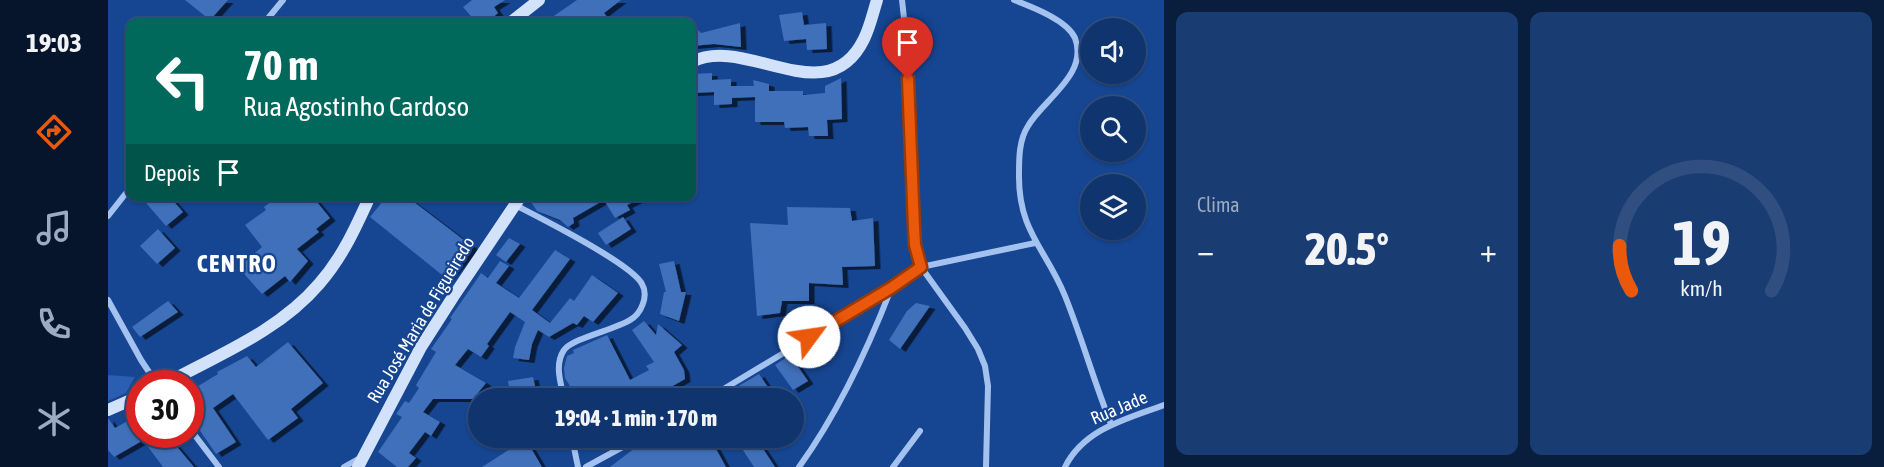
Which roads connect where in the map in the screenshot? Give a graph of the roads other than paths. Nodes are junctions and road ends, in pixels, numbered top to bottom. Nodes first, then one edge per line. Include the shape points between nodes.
1 (283, 0) edge
2 (539, 0) edge
3 (877, 0) edge
4 (903, 0) edge
5 (1014, 0) edge
6 (268, 18) edge
7 (516, 18) edge
8 (696, 61) edge
9 (126, 193) edge
10 (368, 201) edge
11 (518, 201) edge
12 (108, 216) edge
13 (1035, 243) junction
14 (921, 267) junction
15 (891, 288) junction
16 (108, 300) edge
17 (148, 370) edge
18 (191, 370) edge
19 (562, 388) edge
20 (725, 388) edge
21 (126, 402) edge
22 (1164, 405) edge
23 (108, 410) edge
24 (1111, 424) junction
25 (920, 431) dead end
26 (204, 447) edge
27 (574, 448) edge
28 (621, 448) edge
29 (361, 461) edge
30 (986, 463) edge
31 (219, 467) edge
32 (344, 467) edge
33 (578, 467) edge
34 (586, 467) edge
35 (798, 467) edge
36 (893, 467) edge
37 (981, 467) edge
38 (1065, 467) edge

1 - 6 street
2 - 7 main road
3 - 8 main road via 864,40 854,55 830,70 798,73 715,54
4 - 14 street via 914,236
5 - 13 street via 1065,26 1074,37 1077,51 1070,75 1027,127 1021,141 1020,200
9 - 12 street
10 - 18 main road via 345,248 302,302 263,331
11 - 19 street via 625,267 645,290 641,309 633,318 565,348 558,370
11 - 29 main road, Rua José Maria de Figueiredo via 421,347
13 - 14 street
13 - 24 street via 1064,294
14 - 15 street
14 - 30 street via 965,328 985,366
15 - 20 street
15 - 35 street via 849,384
16 - 17 street
21 - 23 main road
22 - 24 street, Rua Jade
24 - 38 street, Rua Jade via 1084,441
25 - 36 street
26 - 31 street
27 - 33 street
28 - 34 street
29 - 32 street
30 - 37 street

